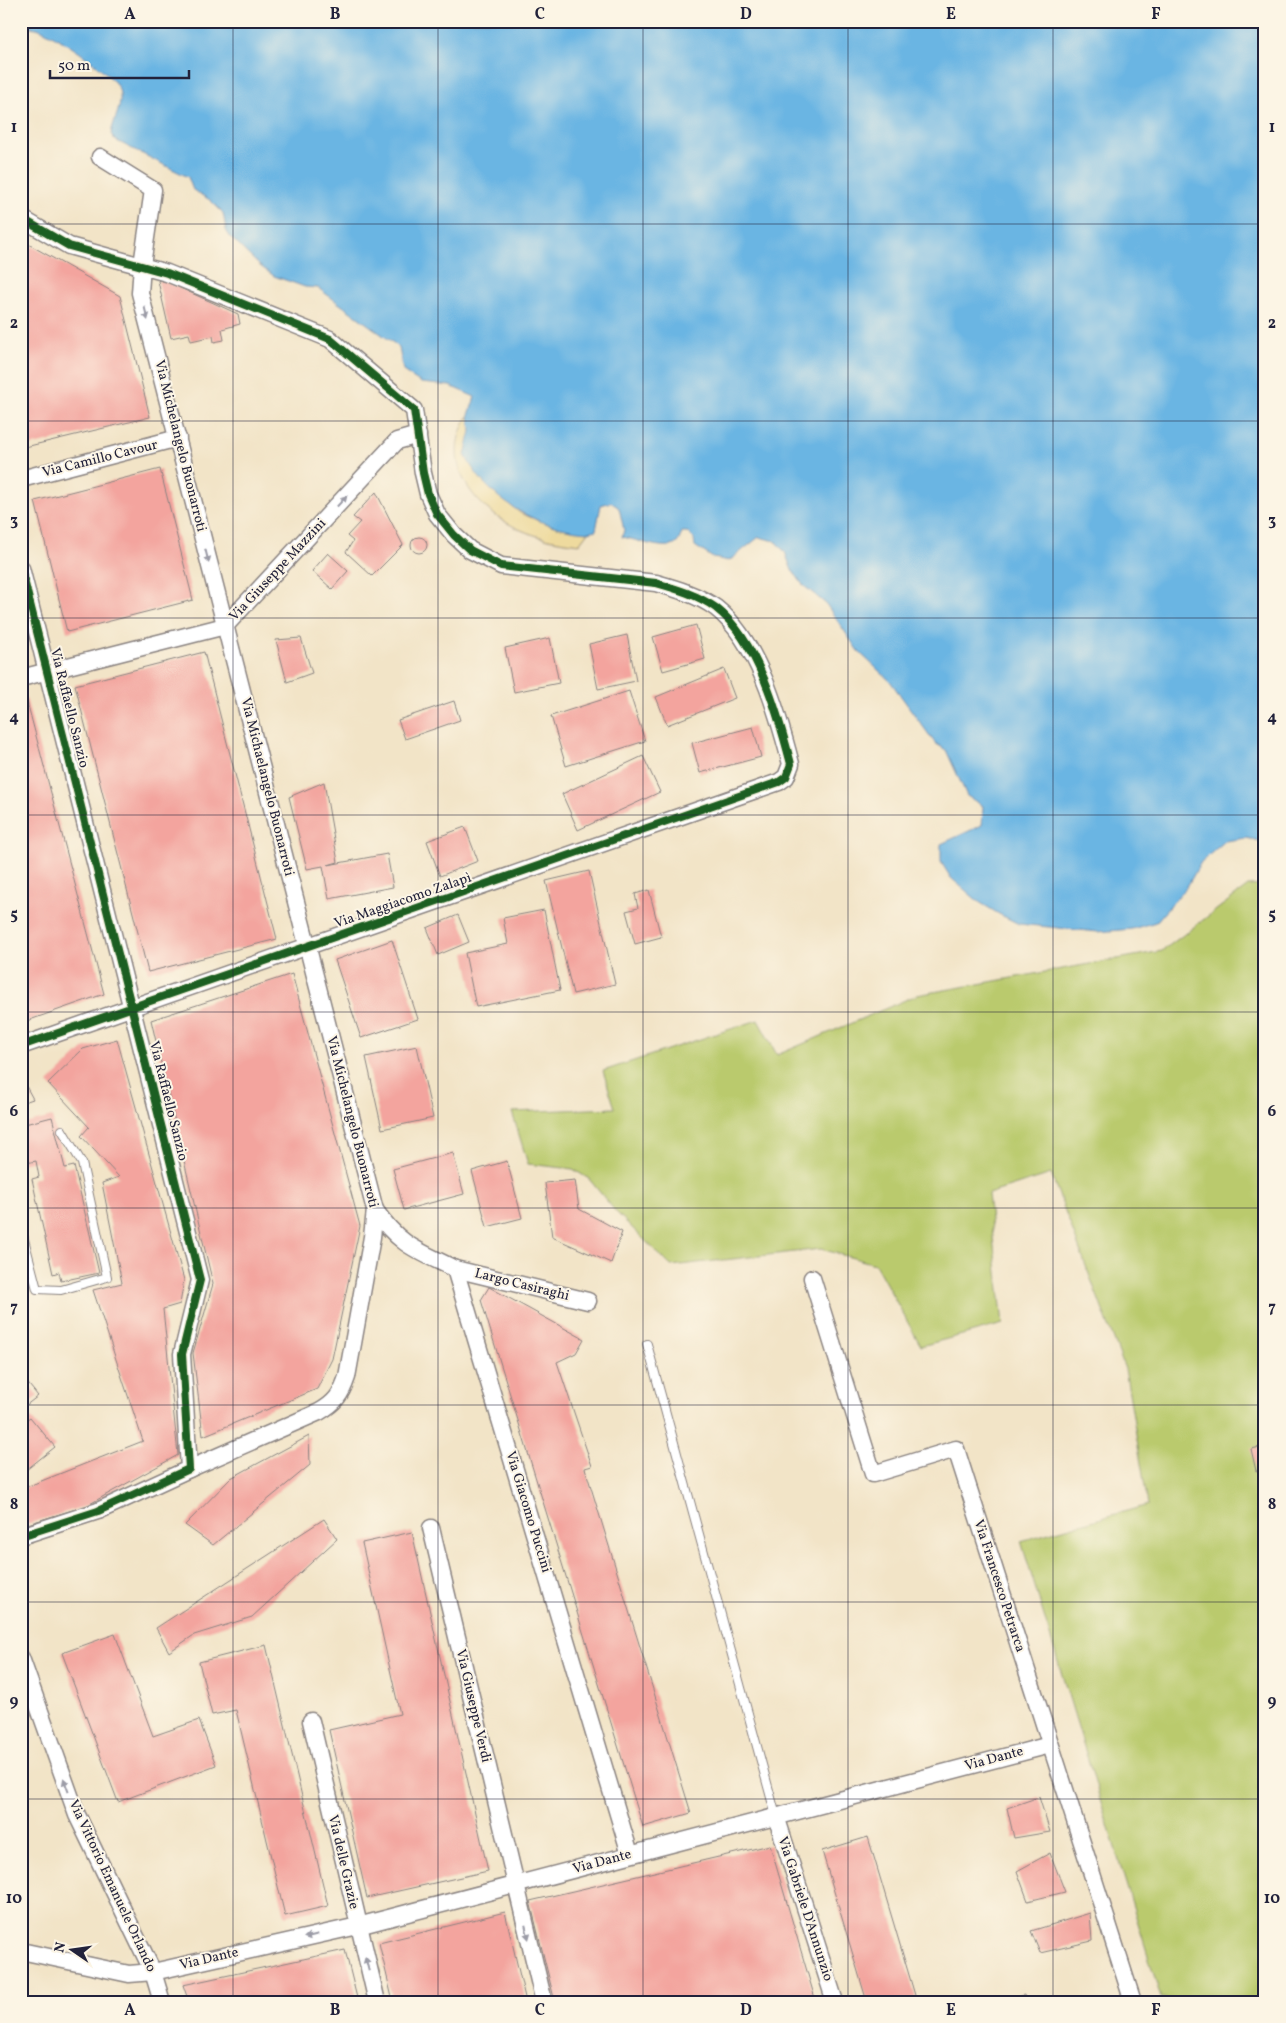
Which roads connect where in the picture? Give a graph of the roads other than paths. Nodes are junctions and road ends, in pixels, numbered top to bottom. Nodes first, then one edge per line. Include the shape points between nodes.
1 (100, 157) dead end
2 (21, 218) edge
3 (142, 265) junction
4 (418, 435) junction
5 (178, 438) junction
6 (21, 479) edge
7 (21, 568) edge
8 (225, 626) junction
9 (47, 672) junction
10 (21, 678) edge
11 (308, 948) junction
12 (132, 1008) junction
13 (21, 1046) edge
14 (62, 1130) dead end
15 (375, 1210) junction
16 (21, 1228) edge
17 (455, 1269) junction
18 (812, 1278) dead end
19 (588, 1301) dead end
20 (647, 1344) dead end
21 (189, 1468) junction
22 (431, 1528) dead end
23 (21, 1536) edge
24 (21, 1658) edge
25 (311, 1721) dead end
26 (1050, 1745) junction
27 (776, 1816) junction
28 (630, 1854) junction
29 (515, 1884) junction
30 (358, 1926) junction
31 (21, 1952) edge
32 (153, 1972) junction
33 (162, 2002) edge
34 (377, 2002) edge
35 (544, 2002) edge
36 (835, 2002) edge
37 (1133, 2002) edge

1 - 3 street, Via Michelangelo Buonarroti via 153,190
2 - 3 street via 69,246
3 - 4 street via 330,339 414,410
3 -> 5 street, Via Michelangelo Buonarroti via 140,293
8 -> 4 street, Via Giuseppe Mazzini via 398,441
4 - 11 street, Via Maggiacomo Zalapì via 428,494 437,514 470,550 502,566 656,583 680,590 715,608 740,635 766,683 790,760 789,774 779,782
5 - 6 street, Via Camillo Cavour
5 -> 8 street, Via Michelangelo Buonarroti
7 - 9 street, Via Raffaello Sanzio
8 - 9 street, Via Giuseppe Mazzini
8 - 11 street, Via Michaelangelo Buonarroti
9 - 10 street, Via Giuseppe Mazzini
9 - 12 street, Via Raffaello Sanzio
11 - 12 street, Via Maggiacomo Zalapì
11 - 15 street, Via Michelangelo Buonarroti
12 - 13 street, Via Maggiacomo Zalapì
12 - 21 street, Via Raffaello Sanzio via 200,1280 182,1354
14 - 16 lane via 82,1163 107,1276 62,1290 37,1289
15 - 17 street via 389,1231 405,1244
15 - 21 street, Via Michelangelo Buonarroti via 342,1392 334,1404
17 - 19 street, Largo Casiraghi
17 - 28 street, Via Giacomo Puccini
18 - 26 street, Via Francesco Petrarca via 873,1474 956,1449
20 - 27 lane
21 - 23 street via 98,1511
22 - 29 street, Via Giuseppe Verdi
32 -> 24 street, Via Vittorio Emanuele Orlando via 77,1815
25 - 30 street, Via delle Grazie
26 - 27 street, Via Dante
26 - 37 street, Via Francesco Petrarca
27 - 28 street, Via Dante
27 - 36 street, Via Gabriele D'Annunzio
28 - 29 street, Via Dante
29 - 30 street, Via Dante
29 -> 35 street, Via Giuseppe Verdi
30 -> 32 street, Via Dante
34 -> 30 street, Via delle Grazie
31 - 32 street, Via Dante via 129,1974
32 - 33 street, Via Vittorio Emanuele Orlando

